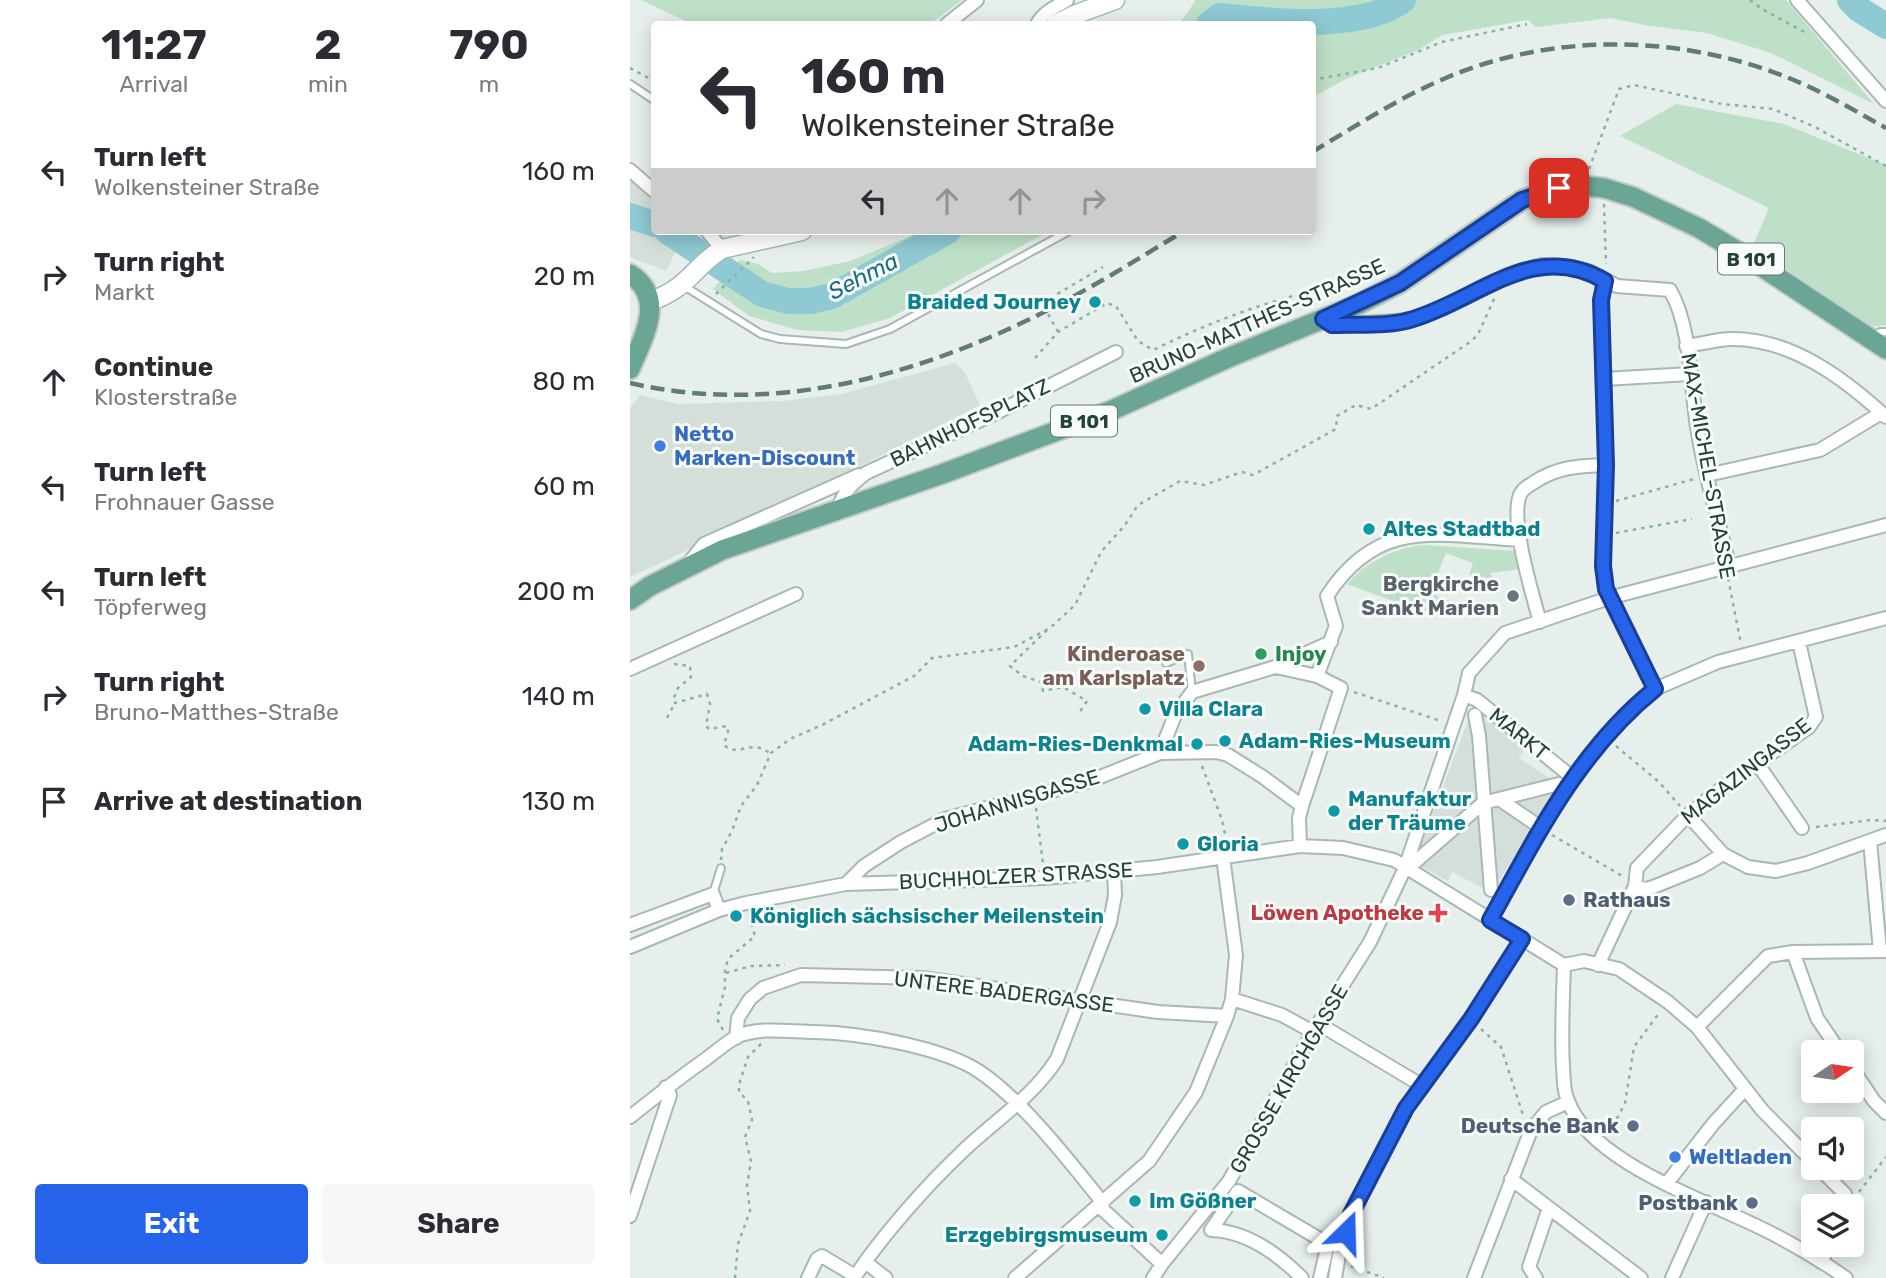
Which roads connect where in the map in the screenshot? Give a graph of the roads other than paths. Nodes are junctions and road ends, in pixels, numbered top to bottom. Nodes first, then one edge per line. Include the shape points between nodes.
1 (977, 0) edge
2 (1067, 0) edge
3 (1115, 0) edge
4 (1797, 0) edge
5 (951, 21) edge
6 (1039, 21) edge
7 (1062, 21) edge
8 (630, 84) edge
9 (651, 98) edge
10 (1886, 101) edge
11 (630, 170) edge
12 (651, 188) edge
13 (709, 235) edge
14 (772, 235) edge
15 (1062, 235) edge
16 (718, 251) junction
17 (630, 274) edge
18 (689, 279) junction
19 (1611, 284) junction
20 (649, 302) junction
21 (1323, 319) junction
22 (1881, 340) edge
23 (1686, 346) junction
24 (1116, 352) dead end
25 (630, 369) edge
26 (1690, 374) junction
27 (1604, 379) junction
28 (1884, 415) edge
29 (1606, 465) junction
30 (866, 473) junction
31 (1707, 475) junction
32 (838, 509) junction
33 (1886, 525) edge
34 (1519, 540) junction
35 (1729, 565) junction
36 (686, 567) junction
37 (650, 586) junction
38 (630, 589) edge
39 (796, 594) dead end
40 (1609, 598) junction
41 (630, 600) edge
42 (1886, 618) edge
43 (1540, 622) junction
44 (1331, 642) junction
45 (1799, 642) junction
46 (1166, 663) dead end
47 (1275, 667) junction
48 (630, 669) edge
49 (1318, 676) junction
50 (1655, 689) junction
51 (1192, 692) junction
52 (1464, 695) junction
53 (1475, 715) dead end
54 (1460, 726) junction
55 (1479, 736) junction
56 (1160, 753) junction
57 (1757, 763) junction
58 (1573, 778) junction
59 (1559, 784) dead end
60 (1499, 799) junction
61 (1483, 803) junction
62 (1302, 806) junction
63 (1688, 815) junction
64 (1537, 826) junction
65 (1802, 828) road end
66 (1886, 835) edge
67 (1870, 841) junction
68 (1300, 846) junction
69 (1723, 854) junction
70 (1227, 857) junction
71 (1409, 866) junction
72 (720, 868) road end
73 (1114, 870) junction
74 (846, 884) junction
75 (1635, 886) junction
76 (1491, 890) dead end
77 (713, 894) junction
78 (719, 910) junction
79 (1490, 920) junction
80 (630, 925) edge
81 (1522, 939) junction
82 (630, 947) edge
83 (1883, 951) edge
84 (1793, 952) junction
85 (1564, 965) junction
86 (1598, 965) junction
87 (1232, 999) junction
88 (1081, 1000) junction
89 (1227, 1016) junction
90 (1697, 1027) junction
91 (1316, 1028) junction
92 (731, 1038) junction
93 (1832, 1040) edge
94 (1421, 1085) junction
95 (1864, 1086) edge
96 (666, 1087) junction
97 (1745, 1089) junction
98 (1568, 1102) junction
99 (1017, 1105) junction
100 (1886, 1113) edge
101 (630, 1117) edge
102 (1801, 1150) edge
103 (1511, 1179) junction
104 (1831, 1180) edge
105 (1667, 1183) junction
106 (1845, 1194) edge
107 (1706, 1202) junction
108 (1101, 1205) junction
109 (1549, 1208) junction
110 (630, 1216) edge
111 (1827, 1257) edge
112 (865, 1262) junction
113 (1162, 1264) junction
114 (1825, 1264) junction
115 (854, 1277) edge
116 (1637, 1277) edge
117 (808, 1278) edge
118 (886, 1278) edge
119 (1015, 1278) edge
120 (1153, 1278) edge
121 (1302, 1278) edge
122 (1320, 1278) edge
123 (1335, 1278) edge
124 (1474, 1278) edge
125 (1536, 1278) edge
126 (1672, 1278) edge
127 (1822, 1278) edge
128 (1846, 1278) edge

1 - 5 street
2 - 6 street
3 - 7 main road
4 - 10 street
8 - 9 lane
11 - 12 street
13 - 16 street
14 - 16 main road
15 - 18 lane via 890,329 846,344 761,334
16 - 18 main road
17 - 20 main road via 643,286
18 - 20 main road
19 - 21 street via 1591,272 1542,265 1410,320 1332,325
19 - 23 street, MAX-MICHEL-STRASSE via 1670,290
19 - 27 street via 1601,300
20 - 25 main road via 650,322
21 - 22 main road, BRUNO-MATTHES-STRASSE / B 101 via 1398,279 1522,200 1559,188 1586,186 1633,197 1699,228
21 - 32 main road, BRUNO-MATTHES-STRASSE / B 101 via 1111,411
23 - 26 street, MAX-MICHEL-STRASSE
23 - 28 street via 1730,339 1789,349 1854,389
24 - 30 street, BAHNHOFSPLATZ
26 - 27 street
26 - 31 street, MAX-MICHEL-STRASSE
27 - 29 street
28 - 31 street via 1820,450
29 - 34 street via 1560,469 1522,490 1518,498
29 - 40 street via 1603,566
30 - 32 street, BAHNHOFSPLATZ via 851,485
30 - 36 street via 704,544
31 - 35 street, MAX-MICHEL-STRASSE
32 - 36 main road, BRUNO-MATTHES-STRASSE / B 101 via 753,537
33 - 35 street
34 - 43 street
34 - 44 street via 1432,535 1395,538 1373,548 1341,575 1327,596 1336,626
35 - 40 street
36 - 37 main road, BRUNO-MATTHES-STRASSE / B 101
37 - 38 main road, BRUNO-MATTHES-STRASSE / B 101
37 - 41 main road, BRUNO-MATTHES-STRASSE / B 101
39 - 48 street
40 - 43 street
40 - 50 street
42 - 45 street
43 - 52 street via 1505,633 1469,673
44 - 47 street
44 - 49 street
45 - 50 street via 1718,662
45 - 57 street, MAGAZINGASSE via 1816,717 1810,727
46 - 51 lane via 1188,654
47 - 49 street
47 - 51 street
49 - 62 street via 1341,688
50 - 58 street via 1633,706
51 - 56 street via 1175,715
52 - 54 street, MARKT
52 - 58 street, MARKT via 1477,700
53 - 55 street, MARKT
54 - 55 street, MARKT
54 - 71 street, MARKT
55 - 61 street, MARKT
56 - 62 street, JOHANNISGASSE via 1228,755
56 - 74 street, JOHANNISGASSE via 1090,781 945,819 864,866
57 - 63 street, MAGAZINGASSE
57 - 65 street
58 - 64 street
59 - 60 street, MARKT
60 - 61 street, MARKT
60 - 64 street
61 - 71 street, MARKT
61 - 76 street, MARKT
62 - 68 street
63 - 69 street
63 - 75 street, MAGAZINGASSE via 1637,868
64 - 79 street
66 - 67 street
67 - 69 street via 1776,871 1748,867
67 - 83 street
68 - 70 street, BUCHHOLZER STRASSE
68 - 71 street, BUCHHOLZER STRASSE via 1343,848
69 - 75 street via 1653,887
70 - 73 street, BUCHHOLZER STRASSE
70 - 87 street via 1236,955
71 - 79 street
71 - 91 street, GROSSE KIRCHGASSE via 1370,942
72 - 77 lane
73 - 74 street, BUCHHOLZER STRASSE via 1045,878
73 - 88 street via 1110,922
74 - 78 street, BUCHHOLZER STRASSE
75 - 86 street, MAGAZINGASSE
77 - 78 street
77 - 80 street
78 - 82 street, BUCHHOLZER STRASSE
79 - 81 street
81 - 85 street
81 - 94 street via 1471,1019
83 - 84 street
84 - 90 street via 1769,956
84 - 93 street via 1817,1018
85 - 86 street via 1584,961
85 - 98 street via 1561,1031
86 - 90 street via 1619,969
87 - 89 street
87 - 91 street
88 - 89 street, UNTERE BADERGASSE via 1158,1012
88 - 92 street, UNTERE BADERGASSE via 923,978 801,975 763,988 750,999
88 - 99 street via 1057,1059
89 - 108 street via 1196,1092 1149,1161
90 - 97 street
91 - 94 street
91 - 113 street, GROSSE KIRCHGASSE via 1229,1181
92 - 96 street
92 - 99 street via 765,1031 833,1033 912,1046 977,1070
94 - 123 street via 1351,1214
95 - 100 street
96 - 101 street
96 - 110 street via 670,1095
97 - 102 street
97 - 105 street
98 - 103 street via 1546,1112 1531,1130
98 - 105 street via 1600,1145
99 - 108 street via 1062,1153
99 - 112 street via 961,1152
103 - 109 street
103 - 124 street
104 - 106 street
105 - 107 street
107 - 114 street
107 - 126 street
108 - 113 street
108 - 119 street
109 - 116 street
109 - 125 street via 1530,1267
111 - 114 street
112 - 115 street
112 - 118 street
113 - 120 street, GROSSE KIRCHGASSE
114 - 127 street
114 - 128 street
115 - 117 street via 822,1256
121 - 122 street via 1249,1238 1211,1230 1238,1191 1328,1244

